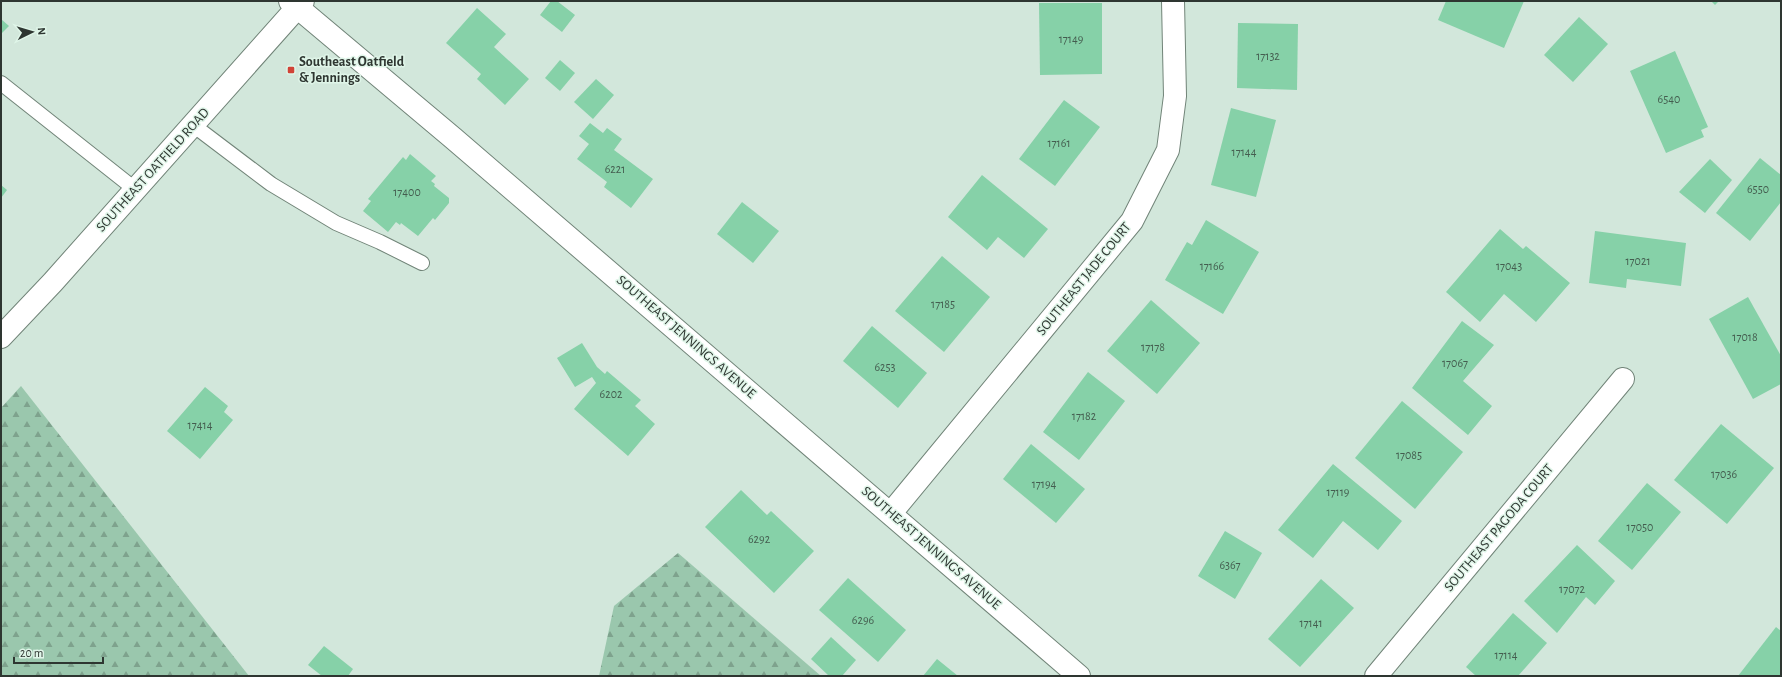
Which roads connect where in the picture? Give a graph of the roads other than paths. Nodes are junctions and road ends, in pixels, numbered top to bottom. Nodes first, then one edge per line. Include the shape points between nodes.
1 (1174, 1) edge
2 (297, 3) edge
3 (1, 83) edge
4 (193, 125) junction
5 (136, 190) junction
6 (422, 263) dead end
7 (1, 337) edge
8 (1623, 379) dead end
9 (891, 513) junction
10 (1079, 676) edge
11 (1376, 676) edge

1 - 9 main road, SOUTHEAST JADE COURT via 1175,96 1168,150 1132,221
2 - 4 main road, SOUTHEAST OATFIELD ROAD
2 - 9 main road, SOUTHEAST JENNINGS AVENUE
3 - 5 lane
4 - 5 main road, SOUTHEAST OATFIELD ROAD
4 - 6 lane via 271,184 336,223
5 - 7 main road, SOUTHEAST OATFIELD ROAD
8 - 11 main road, SOUTHEAST PAGODA COURT
9 - 10 main road, SOUTHEAST JENNINGS AVENUE

